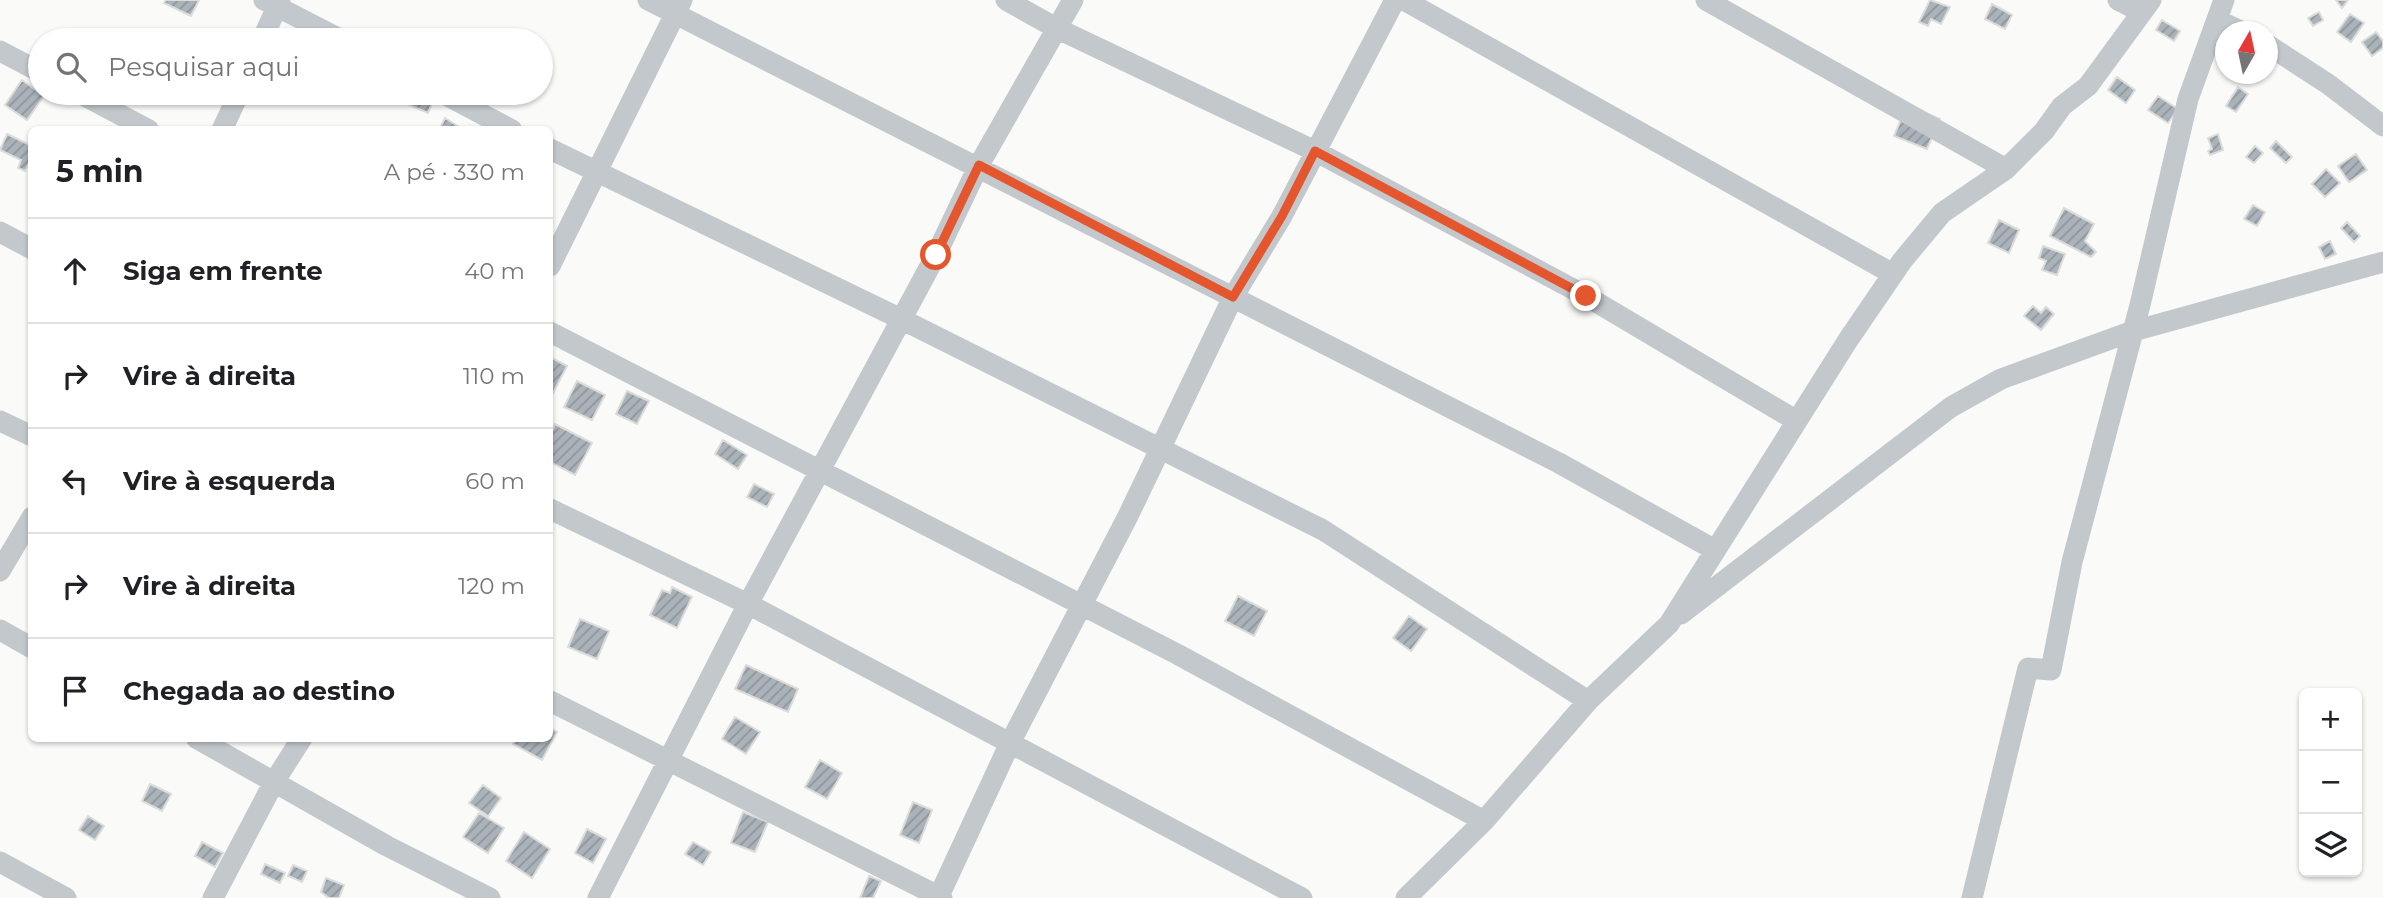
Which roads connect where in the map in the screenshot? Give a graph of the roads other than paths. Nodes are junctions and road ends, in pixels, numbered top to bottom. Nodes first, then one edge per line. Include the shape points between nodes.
1 (648, 0) edge
2 (1006, 0) edge
3 (1073, 0) edge
4 (1395, 0) edge
5 (1404, 0) edge
6 (1706, 0) edge
7 (2118, 0) edge
8 (274, 2) edge
9 (2147, 6) edge
10 (678, 7) edge
11 (2221, 10) edge
12 (266, 28) edge
13 (321, 28) edge
14 (1056, 28) junction
15 (0, 51) edge
16 (2278, 52) edge
17 (28, 66) edge
18 (102, 105) edge
19 (233, 105) edge
20 (465, 105) edge
21 (141, 126) edge
22 (224, 126) edge
23 (504, 126) edge
24 (2383, 126) edge
25 (553, 151) edge
26 (1315, 151) junction
27 (979, 165) junction
28 (2006, 169) junction
29 (596, 173) junction
30 (0, 232) edge
31 (28, 247) edge
32 (553, 260) edge
33 (2383, 262) edge
34 (1893, 274) junction
35 (1233, 297) junction
36 (901, 319) junction
37 (2130, 332) junction
38 (553, 334) edge
39 (0, 421) edge
40 (1797, 421) junction
41 (28, 434) edge
42 (1160, 449) junction
43 (820, 473) junction
44 (553, 510) edge
45 (28, 524) edge
46 (1715, 550) junction
47 (0, 571) edge
48 (748, 604) junction
49 (1080, 605) junction
50 (1669, 624) junction
51 (0, 630) edge
52 (28, 646) edge
53 (1588, 701) junction
54 (553, 703) edge
55 (203, 742) edge
56 (299, 742) edge
57 (1010, 743) junction
58 (668, 762) junction
59 (274, 782) junction
60 (1484, 821) junction
61 (0, 862) edge
62 (941, 897) edge
63 (66, 898) edge
64 (213, 898) edge
65 (490, 898) edge
66 (598, 898) edge
67 (1302, 898) edge
68 (1406, 898) edge
69 (1972, 898) edge

1 - 10 street
2 - 14 street
3 - 14 street
4 - 26 street
5 - 34 street
6 - 28 street
7 - 9 street
8 - 12 street
8 - 13 street
9 - 28 street via 2095,78 2062,106
10 - 27 street
10 - 29 street
11 - 37 street via 2188,99 2173,174
14 - 26 street
14 - 27 street
15 - 17 street
16 - 24 street
18 - 21 street
19 - 22 street
20 - 23 street
25 - 29 street
26 - 35 street
26 - 40 street via 1586,296
27 - 35 street
27 - 36 street
28 - 34 street via 1942,213
29 - 32 street
29 - 36 street
30 - 31 street
33 - 37 street
34 - 40 street
35 - 42 street
35 - 46 street via 1559,463
36 - 42 street
36 - 43 street
37 - 50 street via 2001,379 1951,407
37 - 69 street via 2072,562 2051,670 2028,668
38 - 43 street
39 - 41 street
40 - 46 street
42 - 49 street
42 - 53 street via 1322,530
43 - 48 street
43 - 49 street
44 - 48 street
45 - 47 street
46 - 50 street
48 - 57 street
48 - 58 street
49 - 57 street
49 - 60 street
50 - 53 street
51 - 52 street
53 - 60 street
54 - 58 street
55 - 59 street
56 - 59 street
57 - 62 street
57 - 67 street
58 - 62 street
58 - 66 street
59 - 64 street
59 - 65 street
60 - 68 street
61 - 63 street

